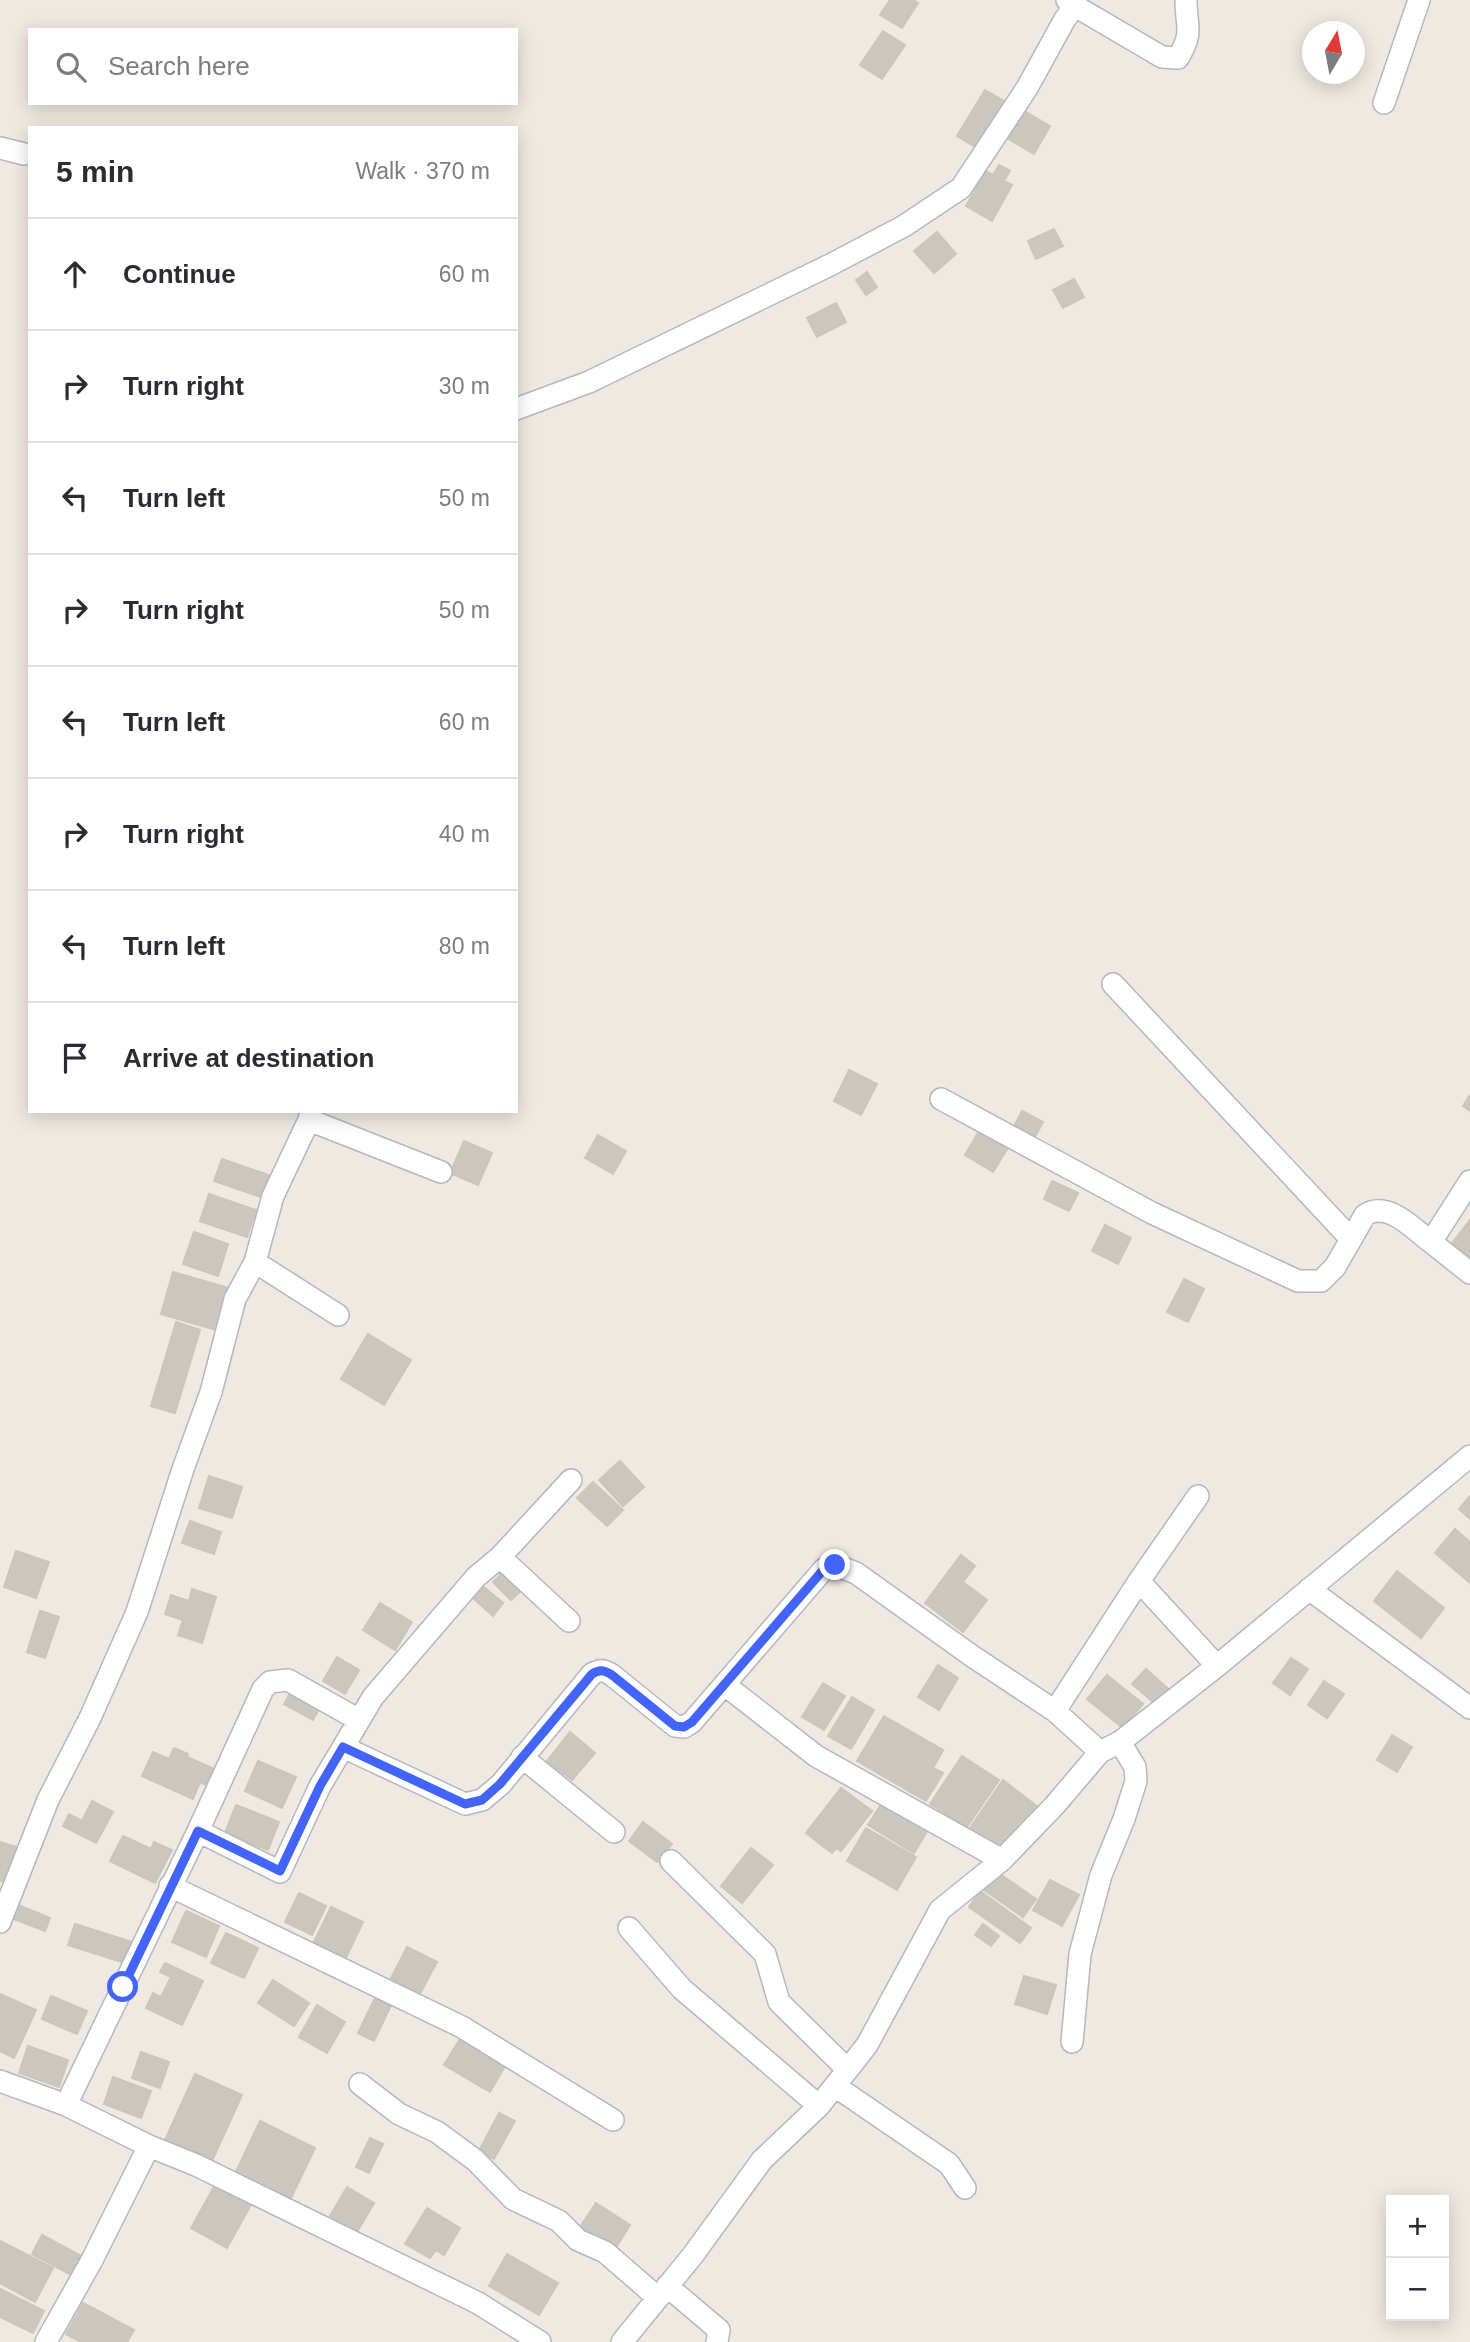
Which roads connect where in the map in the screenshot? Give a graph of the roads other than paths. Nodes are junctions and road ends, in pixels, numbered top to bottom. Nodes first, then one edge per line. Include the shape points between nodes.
1 (1186, 0) edge
2 (1419, 0) edge
3 (1071, 3) edge
4 (1384, 103) dead end
5 (0, 148) edge
6 (24, 154) dead end
7 (518, 408) edge
8 (1113, 984) dead end
9 (941, 1098) dead end
10 (310, 1116) edge
11 (441, 1172) dead end
12 (1470, 1181) edge
13 (1351, 1239) junction
14 (1431, 1242) junction
15 (255, 1262) junction
16 (1470, 1273) edge
17 (338, 1315) dead end
18 (1470, 1456) edge
19 (571, 1480) dead end
20 (1198, 1496) dead end
21 (500, 1557) junction
22 (1139, 1581) junction
23 (1309, 1589) junction
24 (569, 1620) dead end
25 (1217, 1666) junction
26 (725, 1685) junction
27 (1470, 1708) edge
28 (1055, 1711) junction
29 (359, 1720) junction
30 (343, 1747) junction
31 (1110, 1747) junction
32 (522, 1757) junction
33 (198, 1831) junction
34 (614, 1832) dead end
35 (1002, 1860) junction
36 (671, 1861) dead end
37 (170, 1886) junction
38 (0, 1922) edge
39 (629, 1928) dead end
40 (1072, 2042) dead end
41 (841, 2078) junction
42 (0, 2081) edge
43 (360, 2084) dead end
44 (66, 2105) junction
45 (819, 2106) junction
46 (613, 2120) dead end
47 (149, 2146) junction
48 (965, 2188) dead end
49 (662, 2291) junction
50 (46, 2342) edge
51 (540, 2342) edge
52 (622, 2342) edge
53 (717, 2342) edge

1 - 3 street via 1188,43 1178,58 1162,57
2 - 4 street
3 - 7 street via 1027,88 961,188 904,226 831,265 589,382
5 - 6 street
8 - 13 street
9 - 13 street via 1152,1213 1298,1281 1321,1281
10 - 11 street
10 - 15 street via 273,1196
12 - 14 street
13 - 14 street via 1365,1215 1381,1210
14 - 16 street
15 - 17 street
15 - 38 street via 235,1299 211,1392 137,1612 48,1800
18 - 23 street
19 - 21 street
20 - 22 street
21 - 24 street
21 - 29 street via 424,1636
22 - 25 street
22 - 28 street
23 - 25 street
23 - 27 street
25 - 31 street
26 - 28 street via 824,1569 835,1565 856,1573
26 - 32 street via 684,1727 675,1726 612,1675 597,1671
26 - 35 street via 816,1756
28 - 31 street
29 - 30 street
29 - 33 street via 288,1680 270,1682
30 - 32 street via 465,1804 482,1800
30 - 33 street via 280,1871
31 - 35 street
31 - 40 street via 1135,1767 1136,1781 1101,1875 1080,1954
32 - 34 street
33 - 37 street
35 - 41 street via 940,1910 867,2045
36 - 41 street via 765,1954 779,2002
37 - 44 street
37 - 46 street via 462,2026
39 - 45 street via 682,1989
41 - 45 street
41 - 48 street via 949,2164
42 - 44 street
43 - 49 street via 399,2114 437,2132 475,2160 513,2199 559,2221 578,2240 605,2252
44 - 47 street
45 - 49 street via 762,2160
47 - 50 street
47 - 51 street via 478,2303
49 - 52 street
49 - 53 street via 719,2330

